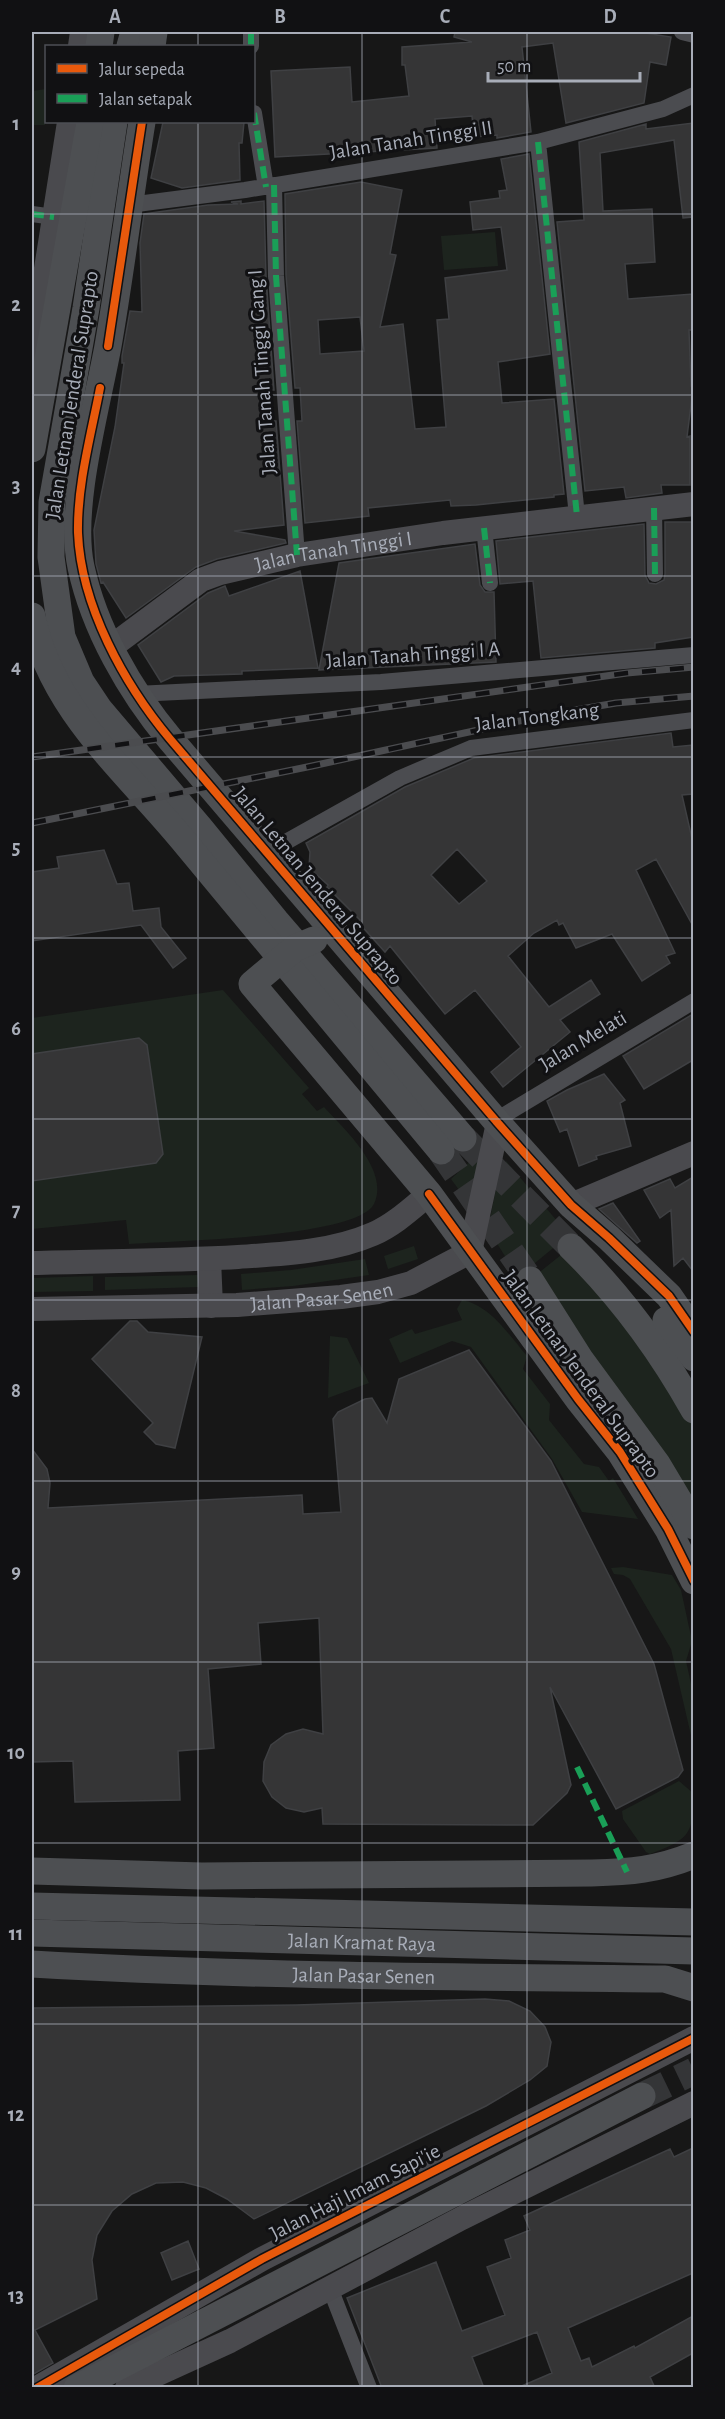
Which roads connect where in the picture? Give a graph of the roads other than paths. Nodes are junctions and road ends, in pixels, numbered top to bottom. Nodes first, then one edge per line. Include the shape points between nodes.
1 (682, 32) edge
2 (693, 35) edge
3 (693, 95) edge
4 (255, 118) edge
5 (69, 123) edge
6 (90, 123) edge
7 (114, 123) edge
8 (142, 123) edge
9 (538, 142) junction
10 (270, 186) junction
11 (129, 204) junction
12 (43, 215) edge
13 (32, 358) edge
14 (32, 449) edge
15 (693, 504) edge
16 (654, 508) junction
17 (577, 516) junction
18 (484, 528) junction
19 (297, 555) junction
20 (655, 574) dead end
21 (490, 583) dead end
22 (32, 616) edge
23 (102, 645) junction
24 (693, 656) edge
25 (32, 667) edge
26 (136, 694) junction
27 (693, 720) edge
28 (268, 852) junction
29 (331, 938) junction
30 (693, 1001) edge
31 (498, 1123) junction
32 (693, 1153) edge
33 (429, 1194) junction
34 (571, 1205) junction
35 (470, 1252) junction
36 (210, 1259) junction
37 (32, 1263) edge
38 (530, 1280) tunnel mouth
39 (211, 1306) junction
40 (32, 1309) edge
41 (693, 1332) edge
42 (693, 1358) edge
43 (693, 1410) edge
44 (693, 1526) edge
45 (693, 1581) edge
46 (693, 1855) edge
47 (32, 1871) edge
48 (32, 1906) edge
49 (693, 1922) edge
50 (32, 1933) edge
51 (693, 1951) edge
52 (32, 1964) edge
53 (693, 1988) edge
54 (693, 2038) edge
55 (642, 2096) tunnel mouth
56 (693, 2103) edge
57 (330, 2288) junction
58 (37, 2388) edge
59 (77, 2388) edge
60 (127, 2388) edge
61 (369, 2388) edge

1 - 2 street
3 - 9 street, Jalan Tanah Tinggi II via 663,109
4 - 10 street, Jalan Tanah Tinggi Gang I
5 - 12 street
6 - 14 main road, Jalan Letnan Jenderal Suprapto
7 - 22 main road, Jalan Letnan Jenderal Suprapto via 52,502 51,557 63,637 81,682 99,708 276,921 452,1145 77,718 61,693
8 - 11 main road, Jalan Letnan Jenderal Suprapto
9 - 10 street, Jalan Tanah Tinggi II
9 - 17 street
10 - 11 street, Jalan Tanah Tinggi II
10 - 19 street, Jalan Tanah Tinggi Gang I
11 - 23 main road, Jalan Letnan Jenderal Suprapto via 78,531 81,566 98,617
12 - 13 street
15 - 16 street, Jalan Tanah Tinggi I
16 - 17 street, Jalan Tanah Tinggi I
16 - 20 street
17 - 18 street, Jalan Tanah Tinggi I
18 - 19 street, Jalan Tanah Tinggi I
18 - 21 street
19 - 23 street, Jalan Tanah Tinggi I via 201,580
23 - 25 main road via 65,669 51,672
23 - 26 main road, Jalan Letnan Jenderal Suprapto
24 - 26 street, Jalan Tanah Tinggi I A via 381,682
26 - 28 main road, Jalan Letnan Jenderal Suprapto via 176,747
27 - 28 street, Jalan Tongkang via 471,748 399,778
28 - 29 main road, Jalan Letnan Jenderal Suprapto
29 - 31 main road, Jalan Letnan Jenderal Suprapto
29 - 33 main road, Jalan Letnan Jenderal Suprapto via 312,940 295,948 258,978
30 - 31 street, Jalan Melati via 506,1114
31 - 34 main road, Jalan Letnan Jenderal Suprapto
31 - 35 street
32 - 34 street
33 - 35 main road, Jalan Letnan Jenderal Suprapto
33 - 36 street via 374,1233 346,1243 289,1254
34 - 41 main road, Jalan Letnan Jenderal Suprapto via 669,1296
35 - 39 street, Jalan Pasar Senen via 411,1283 378,1292
35 - 45 main road, Jalan Letnan Jenderal Suprapto via 620,1452 676,1543
36 - 37 street
36 - 39 street
38 - 44 main road, Jalan Letnan Jenderal Suprapto via 580,1359 657,1464
39 - 40 street, Jalan Pasar Senen
42 - 43 main road via 652,1302 609,1266 571,1246 639,1326
46 - 47 main road via 668,1866 592,1873 202,1876
48 - 49 main road, Jalan Kramat Raya
50 - 51 main road, Jalan Kramat Raya
52 - 53 main road, Jalan Pasar Senen via 225,1974 665,1979
54 - 58 street, Jalan Haji Imam Sapi'ie via 262,2259
55 - 59 main road
56 - 57 street
57 - 60 street via 230,2341
57 - 61 street

